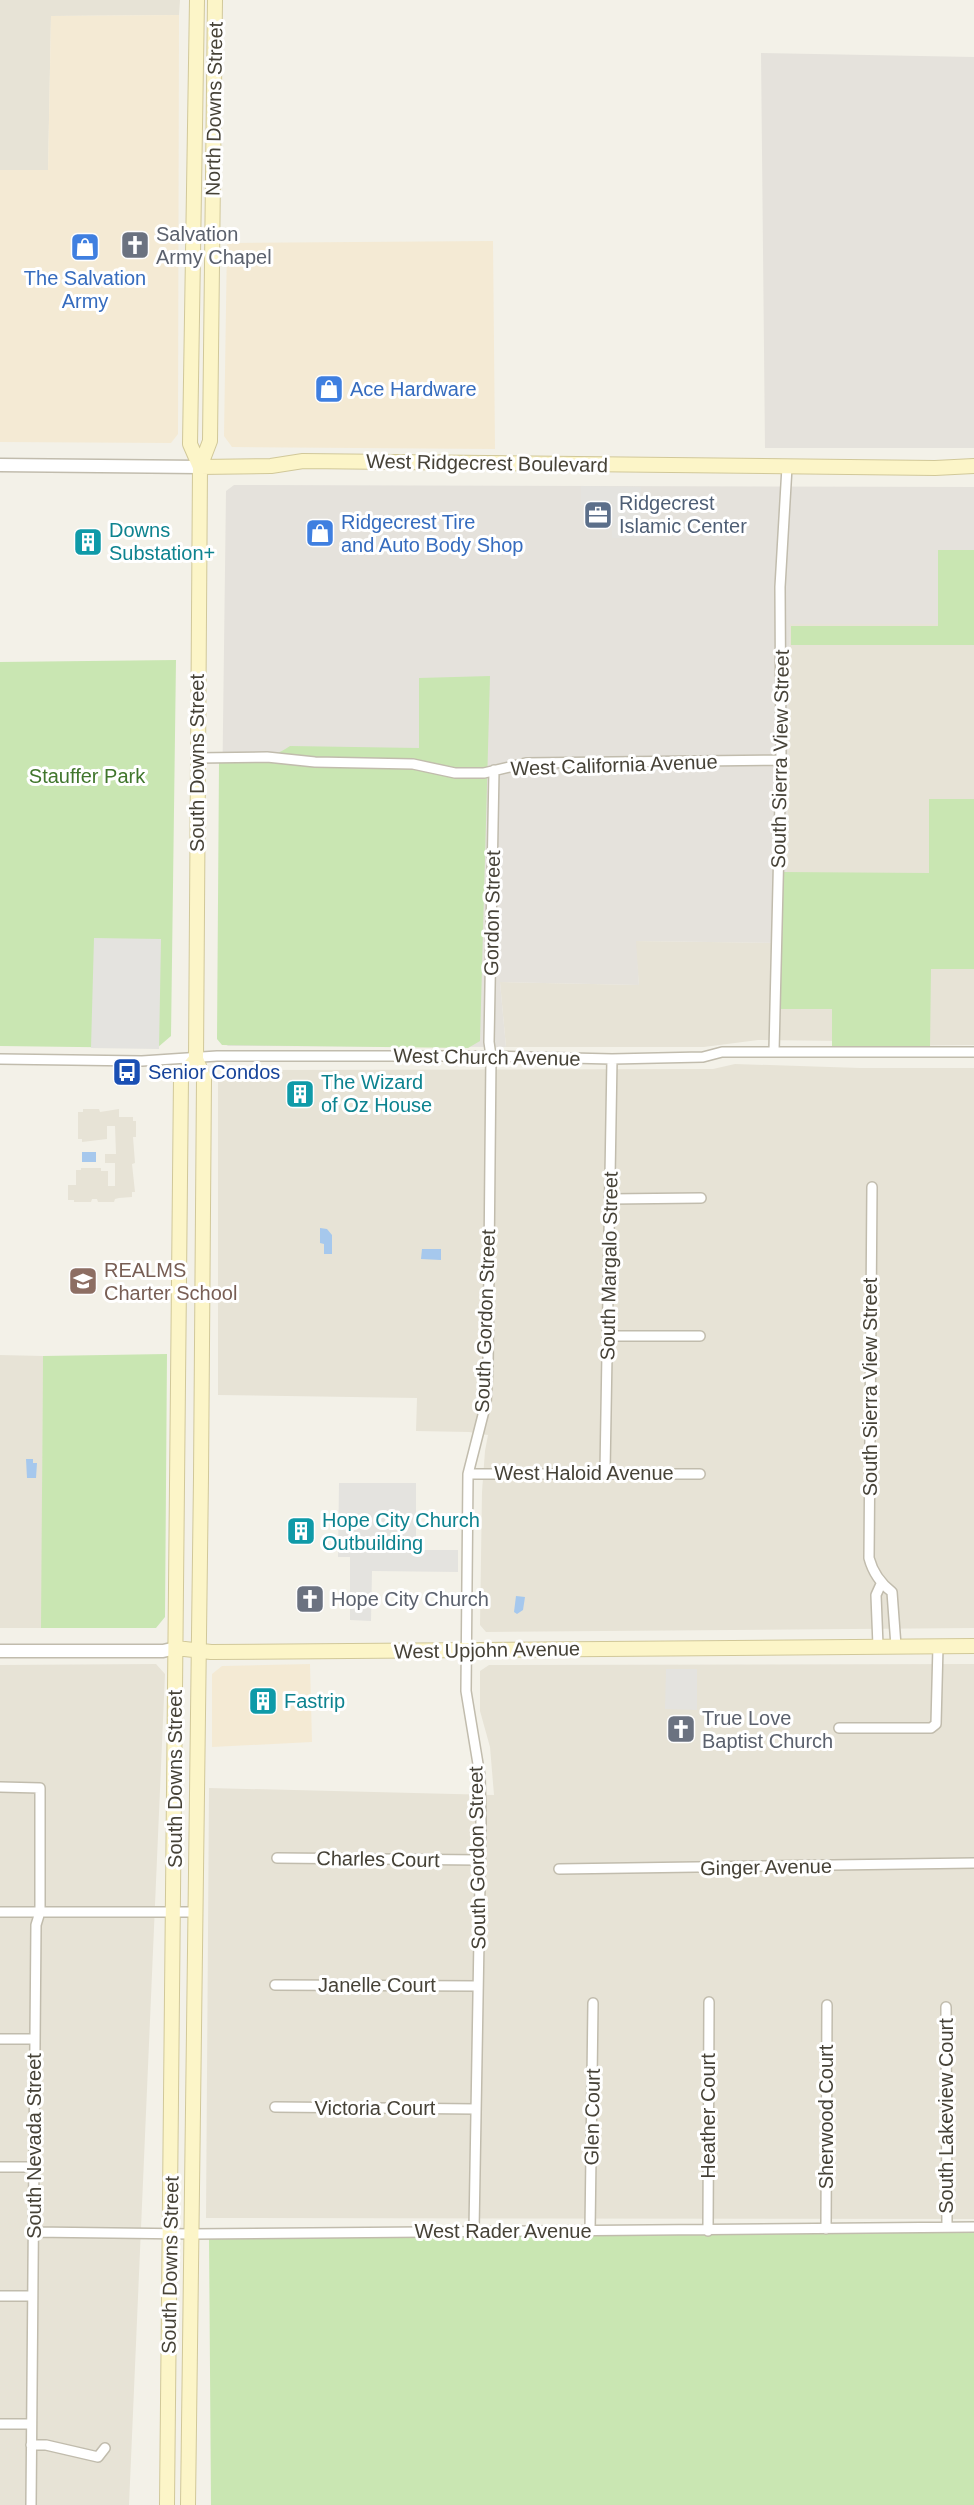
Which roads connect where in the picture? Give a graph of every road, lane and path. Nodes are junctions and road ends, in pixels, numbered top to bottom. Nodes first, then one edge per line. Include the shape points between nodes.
1 (197, 0) edge
2 (215, 0) edge
3 (0, 465) edge
4 (200, 466) junction
5 (787, 466) junction
6 (974, 466) edge
7 (197, 758) junction
8 (781, 760) junction
9 (494, 770) junction
10 (774, 1051) junction
11 (974, 1052) edge
12 (491, 1056) junction
13 (0, 1059) edge
14 (195, 1059) junction
15 (612, 1059) junction
16 (872, 1187) dead end
17 (701, 1198) dead end
18 (609, 1199) junction
19 (608, 1336) junction
20 (700, 1336) dead end
21 (605, 1472) junction
22 (468, 1474) junction
23 (700, 1474) dead end
24 (881, 1584) junction
25 (878, 1646) junction
26 (896, 1646) junction
27 (938, 1646) junction
28 (974, 1646) edge
29 (176, 1648) junction
30 (200, 1650) junction
31 (0, 1651) edge
32 (466, 1651) junction
33 (839, 1728) dead end
34 (0, 1787) edge
35 (277, 1858) dead end
36 (480, 1860) junction
37 (974, 1863) edge
38 (559, 1869) dead end
39 (0, 1912) edge
40 (40, 1912) junction
41 (174, 1912) junction
42 (195, 1912) junction
43 (276, 1985) dead end
44 (478, 1986) junction
45 (709, 2002) dead end
46 (593, 2003) dead end
47 (827, 2005) dead end
48 (946, 2007) dead end
49 (0, 2039) edge
50 (34, 2039) junction
51 (275, 2108) dead end
52 (476, 2109) junction
53 (0, 2167) edge
54 (33, 2167) junction
55 (947, 2226) junction
56 (974, 2227) edge
57 (826, 2229) junction
58 (474, 2230) junction
59 (708, 2230) junction
60 (590, 2231) junction
61 (33, 2232) junction
62 (170, 2234) junction
63 (192, 2234) junction
64 (0, 2296) edge
65 (32, 2296) junction
66 (0, 2424) edge
67 (31, 2424) junction
68 (31, 2445) junction
69 (105, 2448) dead end
70 (31, 2505) edge
71 (167, 2505) edge
72 (188, 2505) edge

1 - 4 main road, North Downs Street via 190,444
2 - 4 main road, North Downs Street via 210,441
3 - 4 street, West Ridgecrest Boulevard
4 - 5 main road, West Ridgecrest Boulevard via 271,466 303,461
4 - 7 main road, South Downs Street
5 - 6 main road, West Ridgecrest Boulevard
5 - 8 street, South Sierra View Street via 780,587
7 - 9 street, West California Avenue via 413,764 455,773
7 - 14 main road, South Downs Street
8 - 9 street, West California Avenue via 526,763
8 - 10 street, South Sierra View Street
9 - 12 street, Gordon Street
10 - 11 street, West Church Avenue
10 - 15 street, West Church Avenue
12 - 14 street, West Church Avenue
12 - 15 street, West Church Avenue
12 - 22 street, South Gordon Street via 486,1403
13 - 14 street, West Church Avenue
14 - 29 main road, South Downs Street via 181,1077
14 - 30 main road, South Downs Street via 204,1078
15 - 18 street, South Margalo Street
16 - 24 street, South Sierra View Street via 869,1558
17 - 18 street
18 - 19 street, South Margalo Street
19 - 20 street
19 - 21 street, South Margalo Street
21 - 22 street, West Haloid Avenue
21 - 23 street, West Haloid Avenue
22 - 32 street, South Gordon Street
24 - 25 street via 876,1595
24 - 26 street, South Sierra View Street via 892,1592
25 - 26 main road, West Upjohn Avenue
25 - 32 main road, West Upjohn Avenue
26 - 27 main road, West Upjohn Avenue
27 - 28 main road, West Upjohn Avenue
27 - 33 street via 936,1724 931,1728
29 - 30 main road, West Upjohn Avenue
29 - 31 street, West Upjohn Avenue
29 - 41 main road, South Downs Street
30 - 32 main road, West Upjohn Avenue
30 - 42 main road, South Downs Street
32 - 36 street, South Gordon Street via 466,1691 480,1776
34 - 40 street, South Nevada Street via 40,1788
35 - 36 street, Charles Court
36 - 44 street, South Gordon Street
37 - 38 street, Ginger Avenue
39 - 40 street
40 - 41 street
40 - 50 street, South Nevada Street via 36,1925
41 - 42 street
41 - 62 main road, South Downs Street
42 - 63 main road, South Downs Street
43 - 44 street, Janelle Court
44 - 52 street, South Gordon Street
45 - 59 street, Heather Court
46 - 60 street, Glen Court
47 - 57 street, Sherwood Court
48 - 55 street, South Lakeview Court
49 - 50 street
50 - 54 street, South Nevada Street
51 - 52 street, Victoria Court
52 - 58 street, South Gordon Street
53 - 54 street
54 - 61 street, South Nevada Street
55 - 56 street, West Rader Avenue
55 - 57 street, West Rader Avenue
57 - 59 street, West Rader Avenue
58 - 60 street, West Rader Avenue
58 - 63 street, West Rader Avenue
59 - 60 street, West Rader Avenue
61 - 62 street, West Rader Avenue
61 - 65 street, South Nevada Street
62 - 63 street, West Rader Avenue
62 - 71 main road, South Downs Street
63 - 72 main road, South Downs Street
64 - 65 street
65 - 67 street, South Nevada Street
66 - 67 street
67 - 68 street, South Nevada Street
68 - 69 street via 98,2457
68 - 70 street, South Nevada Street

